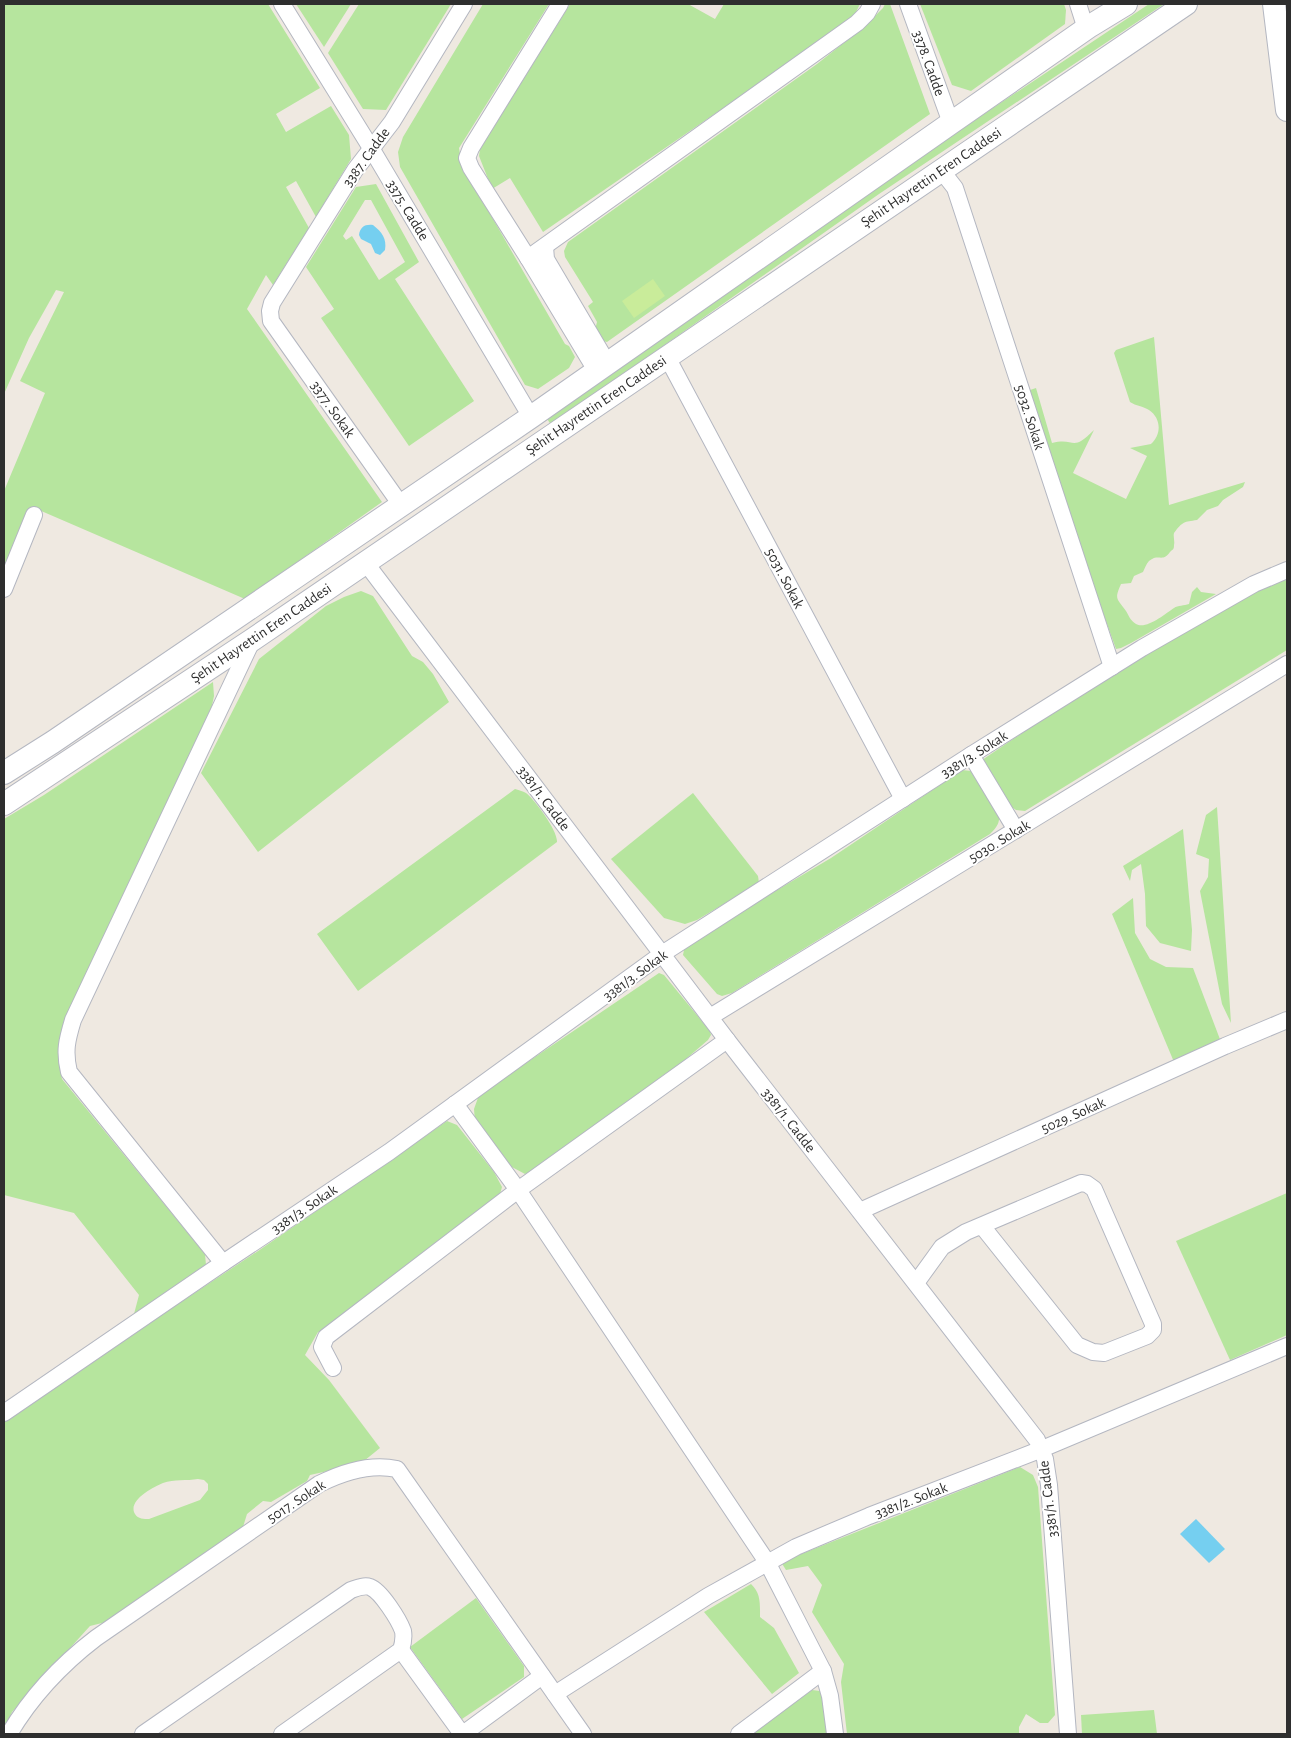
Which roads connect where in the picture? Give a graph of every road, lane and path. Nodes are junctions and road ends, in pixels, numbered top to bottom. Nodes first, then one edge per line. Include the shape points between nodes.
1 (282, 4) edge
2 (464, 4) edge
3 (560, 4) edge
4 (872, 4) edge
5 (908, 4) edge
6 (1078, 4) edge
7 (1126, 4) edge
8 (1186, 4) edge
9 (1274, 4) edge
10 (1086, 29) junction
11 (1287, 110) edge
12 (951, 123) junction
13 (371, 148) junction
14 (941, 170) junction
15 (545, 248) junction
16 (528, 258) junction
17 (270, 311) joint
18 (667, 357) junction
19 (602, 368) junction
20 (531, 417) junction
21 (544, 440) junction
22 (401, 505) junction
23 (34, 515) dead end
24 (365, 562) junction
25 (1287, 570) edge
26 (4, 589) edge
27 (252, 640) junction
28 (1287, 664) edge
29 (1112, 667) junction
30 (972, 755) junction
31 (4, 772) edge
32 (903, 799) junction
33 (4, 804) edge
34 (1016, 830) junction
35 (662, 954) junction
36 (710, 1017) junction
37 (1287, 1020) edge
38 (727, 1040) junction
39 (455, 1104) junction
40 (518, 1190) junction
41 (860, 1212) junction
42 (982, 1226) junction
43 (222, 1263) junction
44 (916, 1283) junction
45 (1287, 1346) edge
46 (333, 1368) dead end
47 (4, 1413) edge
48 (1042, 1449) junction
49 (767, 1562) junction
50 (401, 1650) junction
51 (823, 1671) junction
52 (542, 1676) junction
53 (555, 1694) junction
54 (9, 1734) edge
55 (143, 1734) edge
56 (282, 1734) edge
57 (463, 1734) edge
58 (583, 1734) edge
59 (740, 1734) edge
60 (835, 1734) edge
61 (1068, 1734) edge

1 - 13 street, 3375. Cadde
2 - 13 street, 3387. Cadde via 392,122
3 - 16 street via 471,148 468,158 471,168
4 - 15 street via 857,23
5 - 12 street, 3378. Cadde
6 - 10 street
7 - 10 main road, Şehit Hayrettin Eren Caddesi
8 - 14 main road, Şehit Hayrettin Eren Caddesi
9 - 11 main road
10 - 12 main road, Şehit Hayrettin Eren Caddesi
12 - 19 main road, Şehit Hayrettin Eren Caddesi
13 - 17 street, 3387. Cadde via 276,296
13 - 20 street, 3375. Cadde
14 - 18 main road, Şehit Hayrettin Eren Caddesi
14 - 29 street, 5032. Sokak via 955,188
15 - 16 street
15 - 19 street via 546,259
16 - 19 street
17 - 22 street, 3377. Sokak via 271,321
18 - 21 main road, Şehit Hayrettin Eren Caddesi
18 - 32 street, 5031. Sokak
19 - 20 main road, Şehit Hayrettin Eren Caddesi
20 - 21 main road
20 - 22 main road, Şehit Hayrettin Eren Caddesi
21 - 24 main road, Şehit Hayrettin Eren Caddesi
22 - 31 main road, Şehit Hayrettin Eren Caddesi
23 - 26 street
24 - 27 main road, Şehit Hayrettin Eren Caddesi
24 - 35 street, 3381/1. Cadde
25 - 29 street, 3381/3. Sokak via 1238,593
27 - 33 main road, Şehit Hayrettin Eren Caddesi
27 - 43 street via 73,1020 66,1057 69,1072
28 - 34 street, 5030. Sokak
29 - 30 street, 3381/3. Sokak
30 - 32 street, 3381/3. Sokak
30 - 34 street
32 - 35 street, 3381/3. Sokak
34 - 36 street, 5030. Sokak
35 - 36 street, 3381/1. Cadde
35 - 39 street, 3381/3. Sokak
36 - 38 street, 3381/1. Cadde
37 - 41 street, 5029. Sokak
38 - 40 street
38 - 41 street, 3381/1. Cadde
39 - 40 street
39 - 43 street, 3381/3. Sokak
40 - 46 street via 326,1337 322,1347
40 - 49 street
41 - 44 street, 3381/1. Cadde
42 - 42 street via 1087,1184 1094,1189 1153,1330 1147,1336 1104,1354 1077,1345
42 - 44 street via 942,1247
43 - 47 street, 3381/3. Sokak
44 - 48 street, 3381/1. Cadde
45 - 48 street, 3381/2. Sokak
48 - 49 street, 3381/2. Sokak via 870,1516
48 - 61 street, 3381/1. Cadde via 1049,1486
49 - 51 street
49 - 53 street, 3381/2. Sokak
50 - 55 street via 403,1632 398,1620 384,1599 370,1587 362,1586 351,1590
50 - 56 street
50 - 57 street
51 - 59 street
51 - 60 street
52 - 53 street, 5017. Sokak
52 - 54 street, 5017. Sokak via 397,1469 371,1468 344,1473 319,1484 96,1638 34,1697
52 - 57 street
53 - 58 street, 5017. Sokak

